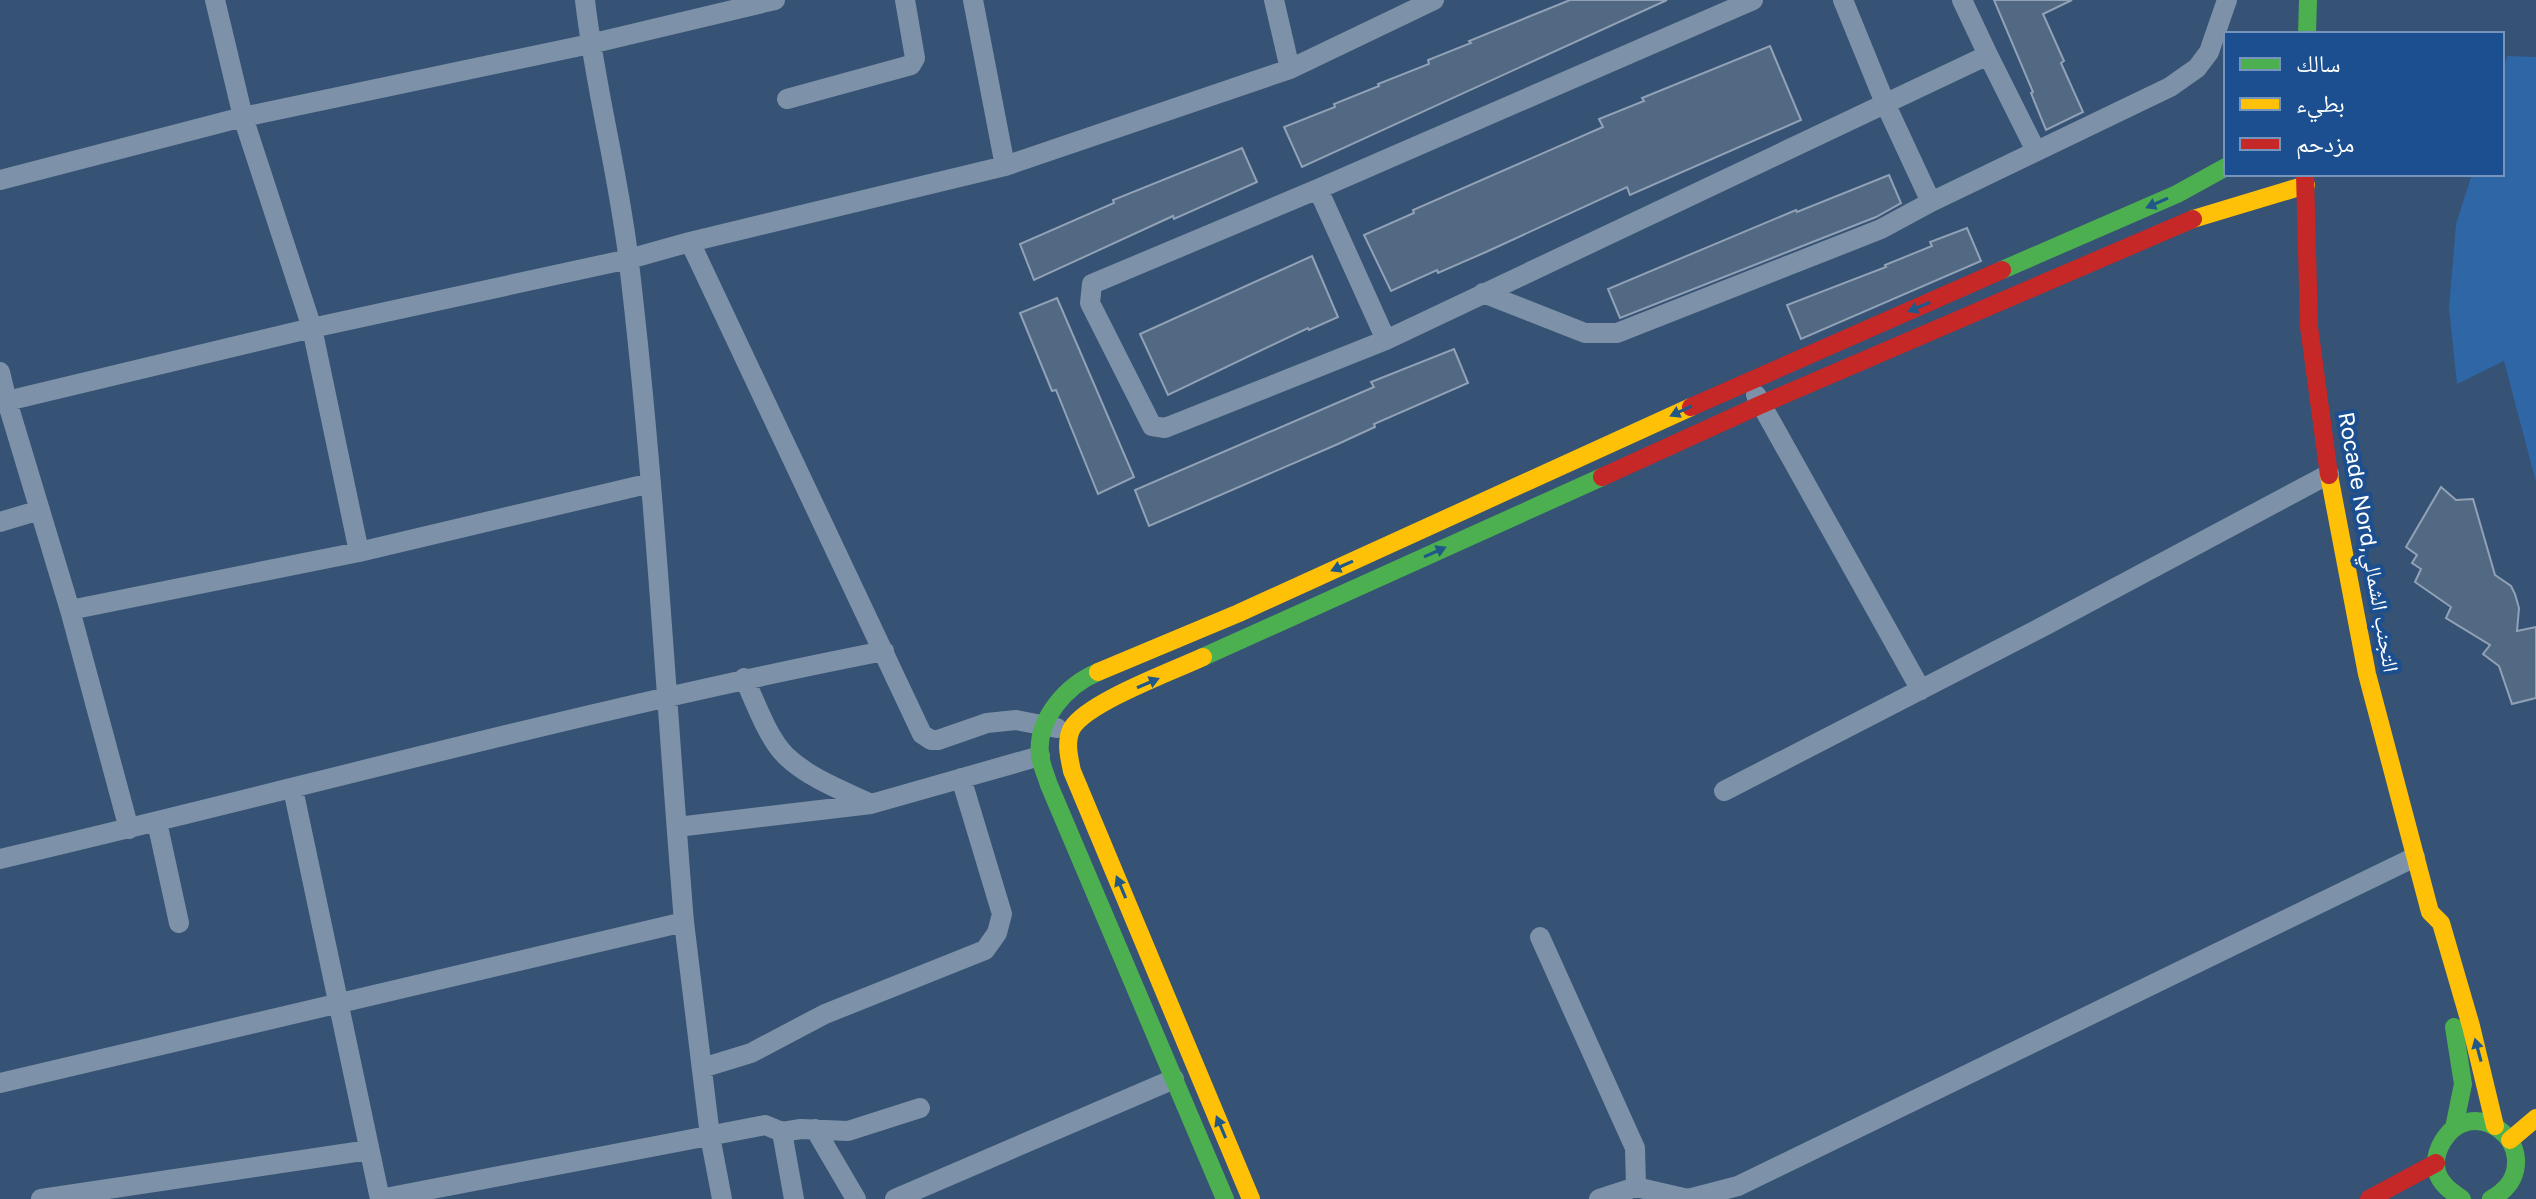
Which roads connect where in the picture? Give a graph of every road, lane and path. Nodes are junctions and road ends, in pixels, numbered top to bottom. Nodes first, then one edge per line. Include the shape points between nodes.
1 (215, 0) edge
2 (585, 0) edge
3 (775, 0) edge
4 (905, 0) edge
5 (973, 0) edge
6 (1274, 0) edge
7 (1434, 0) edge
8 (1753, 0) edge
9 (1843, 0) edge
10 (1962, 0) edge
11 (2227, 0) edge
12 (2308, 0) edge
13 (2307, 32) edge
14 (590, 44) junction
15 (1988, 55) junction
16 (1290, 69) junction
17 (787, 99) dead end
18 (1885, 103) junction
19 (243, 117) junction
20 (2036, 151) junction
21 (1005, 166) junction
22 (2224, 168) edge
23 (2306, 179) edge
24 (0, 180) edge
25 (1318, 189) junction
26 (1931, 202) junction
27 (690, 242) junction
28 (629, 259) junction
29 (1483, 293) junction
30 (312, 328) junction
31 (1386, 340) junction
32 (0, 372) edge
33 (1749, 380) junction
34 (4, 402) edge
35 (1760, 405) junction
36 (2329, 474) junction
37 (651, 483) junction
38 (40, 510) junction
39 (0, 522) edge
40 (1383, 547) junction
41 (359, 552) junction
42 (1394, 571) junction
43 (70, 610) junction
44 (884, 651) junction
45 (744, 678) junction
46 (1921, 690) junction
47 (666, 695) junction
48 (1044, 724) junction
49 (1069, 732) junction
50 (1040, 756) junction
51 (961, 778) junction
52 (293, 789) junction
53 (1724, 791) dead end
54 (871, 804) junction
55 (157, 822) junction
56 (677, 827) junction
57 (129, 829) junction
58 (2415, 857) junction
59 (0, 859) edge
60 (2430, 912) junction
61 (684, 922) junction
62 (179, 923) dead end
63 (1540, 937) dead end
64 (339, 1003) junction
65 (702, 1068) junction
66 (0, 1083) edge
67 (1203, 1083) junction
68 (1177, 1085) junction
69 (920, 1108) dead end
70 (2536, 1118) edge
71 (2495, 1126) junction
72 (2454, 1128) junction
73 (815, 1129) junction
74 (782, 1132) junction
75 (710, 1136) junction
76 (2510, 1140) junction
77 (369, 1150) junction
78 (2436, 1163) junction
79 (183, 1178) junction
80 (1636, 1187) junction
81 (1742, 1192) edge
82 (2512, 1192) edge
83 (2455, 1194) edge
84 (41, 1199) edge
85 (187, 1199) edge
86 (380, 1199) edge
87 (722, 1199) edge
88 (794, 1199) edge
89 (856, 1199) edge
90 (895, 1199) edge
91 (1225, 1199) edge
92 (1251, 1199) edge
93 (1599, 1199) edge
94 (2369, 1199) edge
95 (2426, 1199) edge
96 (2491, 1199) edge

1 - 19 street
2 - 14 street
3 - 14 street
4 - 17 street via 915,58 911,65
5 - 21 street
6 - 16 street
7 - 16 street
8 - 25 street
9 - 18 street
10 - 15 street
11 - 20 street via 2209,52 2197,68 2170,87
12 - 13 street
14 - 19 street
14 - 28 street
15 - 18 street
15 - 20 street
16 - 21 street
18 - 26 street
18 - 29 street
19 - 24 street
19 - 30 street
20 - 26 street
21 - 27 street
22 -> 33 street via 2177,194
23 - 35 street via 2176,224
23 - 36 street, Rocade Nord,التجنب الشمالي via 2309,327
25 - 31 street
25 - 31 street via 1092,284 1090,303 1152,426 1159,428
26 - 29 street via 1881,229 1617,333 1585,333
27 - 28 street
27 - 44 street
28 - 30 street
28 - 37 street
29 - 31 street
30 - 34 street
30 - 41 street
32 - 34 street
33 - 35 street
33 -> 40 street
34 - 38 street
42 -> 35 street
35 - 46 street
36 - 46 street
36 - 58 street, Rocade Nord,التجنب الشمالي via 2367,674
37 - 41 street
37 - 47 street
38 - 39 street
38 - 43 street
40 - 42 street
40 -> 48 street via 1088,676 1057,701
41 - 43 street
49 -> 42 street via 1084,714 1109,700
43 - 57 street
44 - 45 street
44 - 48 street via 927,738 954,736 987,723
45 - 47 street
45 - 54 street via 785,755 823,782
46 - 53 street
47 - 52 street
47 - 56 street
48 - 49 street
48 - 50 street
67 -> 49 street via 1072,771 1066,747
50 - 51 street
50 - 68 street
51 - 54 street
51 - 65 street via 1002,914 985,950 825,1014 751,1053
52 - 55 street
52 - 64 street
54 - 56 street
55 - 57 street
55 - 62 street
56 - 61 street
57 - 59 street
58 - 60 street, Rocade Nord,التجنب الشمالي
58 - 81 street
71 -> 60 street, Rocade Nord,التجنب الشمالي via 2441,923
60 - 72 street, Rocade Nord,التجنب الشمالي via 2425,924 2461,1064 2463,1084
61 - 64 street
61 - 65 street
63 - 80 street via 1635,1148
64 - 66 street
64 - 77 street
65 - 75 street
67 - 68 street
92 -> 67 street
68 - 90 street
68 - 91 street
69 - 73 street via 848,1131
70 - 76 street
71 - 72 street via 2474,1121
71 - 76 street
72 - 78 street, Rocade Nord,التجنب الشمالي via 2440,1143
73 - 74 street
73 - 89 street
74 - 75 street via 765,1125
74 - 88 street
75 - 86 street
75 - 87 street
76 - 82 street via 2516,1167
77 - 79 street
77 - 86 street
78 - 83 street via 2439,1177
78 - 94 street
79 - 84 street
79 - 85 street
80 - 81 street via 1688,1199
80 - 93 street
82 - 96 street
83 - 95 street

